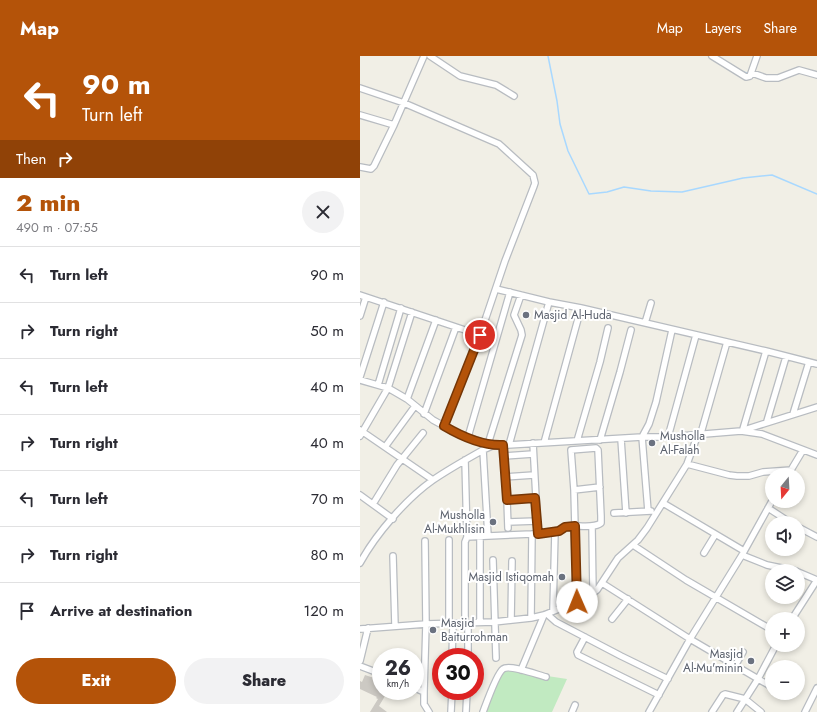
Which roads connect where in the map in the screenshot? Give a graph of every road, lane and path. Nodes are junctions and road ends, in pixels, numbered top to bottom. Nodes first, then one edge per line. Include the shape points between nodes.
1 (430, 56) edge
2 (712, 56) edge
3 (757, 56) edge
4 (422, 57) edge
5 (751, 74) junction
6 (817, 75) edge
7 (360, 88) edge
8 (514, 96) dead end
9 (404, 103) junction
10 (360, 115) edge
11 (394, 125) junction
12 (360, 167) edge
13 (496, 289) junction
14 (510, 292) junction
15 (360, 295) edge
16 (521, 295) junction
17 (366, 297) junction
18 (384, 302) junction
19 (549, 302) junction
20 (651, 303) dead end
21 (401, 308) junction
22 (581, 308) junction
23 (412, 312) junction
24 (360, 316) edge
25 (436, 320) junction
26 (645, 323) junction
27 (456, 327) junction
28 (608, 328) dead end
29 (631, 330) dead end
30 (672, 330) junction
31 (480, 335) junction
32 (696, 335) junction
33 (727, 342) junction
34 (766, 351) junction
35 (786, 357) junction
36 (809, 362) junction
37 (817, 364) edge
38 (360, 377) edge
39 (360, 380) edge
40 (378, 385) junction
41 (388, 388) junction
42 (407, 398) junction
43 (415, 406) junction
44 (817, 406) edge
45 (424, 414) junction
46 (793, 414) junction
47 (767, 422) junction
48 (444, 426) junction
49 (742, 430) junction
50 (361, 432) edge
51 (423, 433) dead end
52 (700, 433) junction
53 (468, 437) junction
54 (642, 437) junction
55 (668, 437) junction
56 (621, 439) junction
57 (600, 440) junction
58 (580, 441) junction
59 (533, 443) junction
60 (544, 443) junction
61 (490, 445) junction
62 (506, 445) junction
63 (385, 447) junction
64 (583, 449) junction
65 (483, 450) junction
66 (803, 450) junction
67 (533, 454) junction
68 (817, 455) edge
69 (503, 456) junction
70 (402, 459) junction
71 (465, 460) junction
72 (687, 464) junction
73 (792, 468) edge
74 (765, 472) edge
75 (534, 475) junction
76 (505, 477) junction
77 (433, 480) junction
78 (600, 487) junction
79 (574, 490) junction
80 (360, 495) edge
81 (535, 498) junction
82 (507, 500) junction
83 (373, 504) junction
84 (663, 504) junction
85 (768, 508) joint
86 (648, 511) junction
87 (657, 511) junction
88 (614, 513) dead end
89 (626, 513) junction
90 (781, 516) edge
91 (393, 519) junction
92 (537, 521) junction
93 (575, 526) junction
94 (592, 526) junction
95 (805, 530) edge
96 (555, 532) junction
97 (535, 534) junction
98 (715, 535) junction
99 (480, 536) junction
100 (488, 536) junction
101 (467, 537) junction
102 (817, 537) edge
103 (448, 540) dead end
104 (425, 541) dead end
105 (633, 545) junction
106 (704, 553) dead end
107 (743, 553) junction
108 (393, 556) dead end
109 (493, 560) dead end
110 (512, 561) dead end
111 (360, 563) edge
112 (765, 565) edge
113 (805, 575) edge
114 (532, 578) junction
115 (554, 578) junction
116 (817, 580) edge
117 (602, 583) junction
118 (593, 593) junction
119 (716, 598) junction
120 (628, 599) junction
121 (577, 602) junction
122 (553, 610) junction
123 (796, 612) edge
124 (545, 614) junction
125 (531, 618) junction
126 (612, 619) dead end
127 (511, 620) junction
128 (480, 622) junction
129 (494, 622) junction
130 (467, 623) junction
131 (426, 624) junction
132 (451, 624) junction
133 (395, 626) junction
134 (765, 626) edge
135 (368, 628) junction
136 (360, 629) edge
137 (585, 637) junction
138 (690, 639) junction
139 (452, 648) edge
140 (468, 648) edge
141 (743, 652) dead end
142 (772, 652) edge
143 (496, 658) dead end
144 (360, 661) edge
145 (360, 666) edge
146 (735, 666) junction
147 (521, 670) junction
148 (372, 671) edge
149 (546, 677) dead end
150 (668, 679) junction
151 (758, 679) junction
152 (765, 683) edge
153 (817, 688) edge
154 (424, 692) edge
155 (659, 695) junction
156 (745, 699) junction
157 (424, 700) edge
158 (452, 700) edge
159 (467, 700) edge
160 (575, 705) dead end
161 (424, 706) junction
162 (422, 712) edge
163 (429, 712) edge
164 (451, 712) edge
165 (466, 712) edge
166 (483, 712) edge
167 (572, 712) edge
168 (649, 712) edge
169 (712, 712) edge
170 (736, 712) edge
171 (761, 712) edge
172 (805, 712) edge

1 - 8 street via 460,76 496,85
2 - 5 street via 746,77
3 - 5 street
4 - 9 street
5 - 6 street via 778,78 799,70
7 - 9 street
9 - 11 street
9 - 13 street via 499,144 533,175 535,183
10 - 11 street
11 - 12 street via 374,166 371,169
13 - 14 street
13 - 31 street
14 - 16 street
14 - 53 street
15 - 17 street
16 - 19 street
16 - 61 street via 514,315 522,335
17 - 18 street
17 - 24 street
18 - 21 street
18 - 38 street
19 - 22 street
19 - 62 street
20 - 26 street
21 - 23 street
21 - 40 street
22 - 26 street
22 - 60 street
23 - 25 street
23 - 41 street
25 - 27 street
25 - 42 street
26 - 30 street
27 - 31 street
27 - 45 street
28 - 58 street
29 - 57 street
30 - 32 street
30 - 54 street via 656,402
31 - 48 street
32 - 33 street
32 - 55 street
33 - 34 street
33 - 52 street
34 - 35 street
34 - 49 street
35 - 36 street
35 - 47 street
36 - 37 street
36 - 46 street
39 - 40 street
40 - 41 street
41 - 42 street
41 - 50 street
42 - 43 street
43 - 45 street
43 - 63 street
44 - 46 street
45 - 48 street
46 - 47 street
47 - 49 street
48 - 53 street
49 - 52 street
49 - 66 street via 762,434
50 - 63 street
51 - 70 street
52 - 55 street
52 - 72 street
53 - 61 street
54 - 55 street
54 - 56 street
54 - 86 street
56 - 57 street
56 - 89 street
57 - 58 street
58 - 60 street
58 - 64 street
59 - 60 street
59 - 62 street
59 - 67 street
61 - 62 street
61 - 65 street
62 - 69 street
63 - 70 street
64 - 78 street via 598,450
64 - 79 street via 571,452
65 - 71 street
65 - 100 street
66 - 68 street
66 - 73 street
67 - 69 street
67 - 75 street
69 - 76 street
70 - 77 street
70 - 83 street
71 - 77 street
71 - 101 street
72 - 74 street via 737,476
72 - 84 street
75 - 76 street
75 - 81 street
76 - 82 street
77 - 91 street
78 - 79 street
78 - 94 street via 602,520 598,525
79 - 93 street
80 - 83 street
81 - 82 street
81 - 92 street
82 - 92 street via 508,525
83 - 91 street
84 - 87 street
84 - 98 street
85 - 90 street
85 - 107 street
86 - 87 street
86 - 89 street
87 - 105 street
88 - 89 street
91 - 111 street via 374,540
92 - 97 street
93 - 94 street
93 - 96 street via 568,526
93 - 121 street
94 - 118 street
95 - 102 street
96 - 97 street
96 - 115 street
97 - 100 street
97 - 114 street
98 - 106 street
98 - 107 street
99 - 100 street
99 - 101 street
99 - 128 street
101 - 130 street
103 - 132 street
104 - 131 street
105 - 117 street via 618,558
105 - 119 street
107 - 112 street
107 - 119 street
108 - 133 street
109 - 129 street
110 - 127 street
113 - 116 street
114 - 115 street
114 - 125 street
115 - 122 street
116 - 123 street
117 - 118 street
117 - 120 street
118 - 121 street
119 - 134 street
119 - 138 street
120 - 126 street
120 - 138 street
121 - 122 street
122 - 124 street
124 - 125 street
124 - 137 street
124 - 147 street
125 - 127 street
127 - 129 street
128 - 129 street
128 - 130 street
129 - 143 street
130 - 132 street
130 - 140 street
131 - 132 street
131 - 133 street
131 - 154 street
132 - 139 street
133 - 135 street
135 - 136 street
135 - 144 street
137 - 150 street
137 - 155 street via 577,652 578,655
138 - 146 street
138 - 150 street
141 - 146 street
142 - 151 street
145 - 148 street
146 - 151 street
147 - 149 street
147 - 166 street via 503,669
150 - 155 street
151 - 152 street
151 - 156 street
153 - 172 street
155 - 168 street
156 - 169 street via 724,694
156 - 170 street
156 - 171 street
157 - 161 street
158 - 164 street
159 - 165 street
160 - 167 street
161 - 162 street
161 - 163 street

